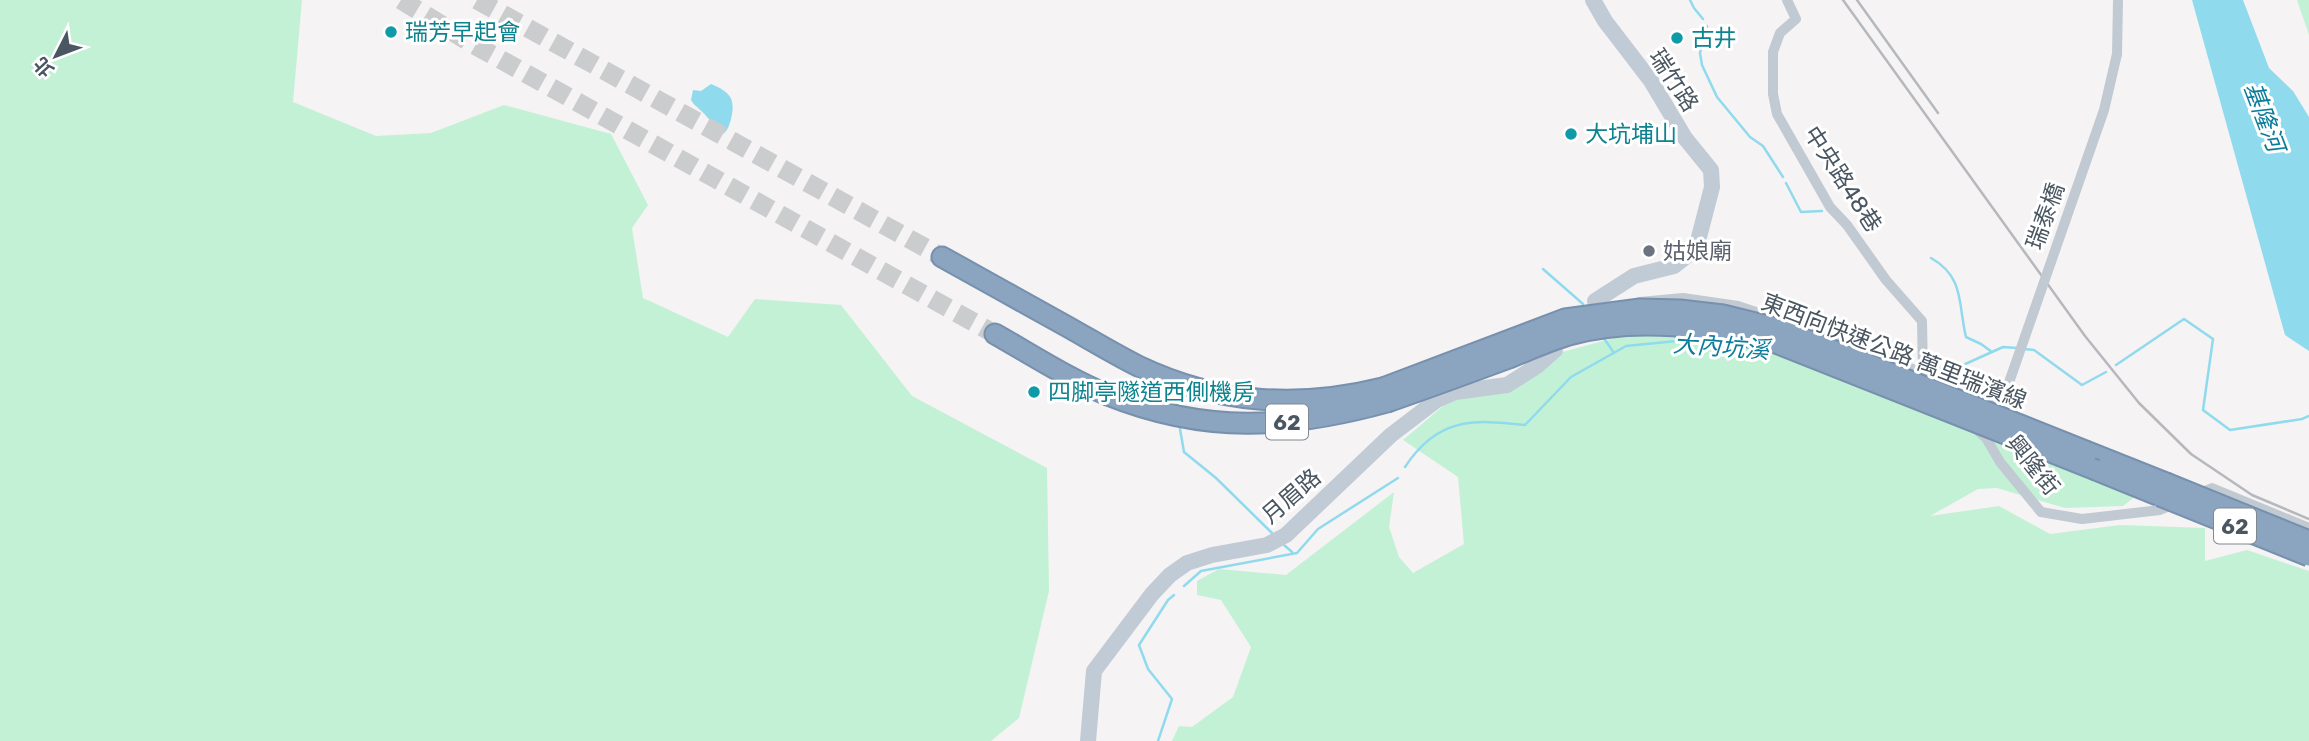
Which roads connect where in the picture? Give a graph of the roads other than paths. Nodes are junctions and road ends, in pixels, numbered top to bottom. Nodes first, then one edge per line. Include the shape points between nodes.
1 (1593, 0) edge
2 (1787, 0) edge
3 (2119, 0) edge
4 (942, 257) tunnel mouth
5 (1591, 306) joint
6 (995, 334) tunnel mouth
7 (1555, 350) dead end
8 (1923, 373) junction
9 (2003, 393) junction
10 (1385, 395) junction
11 (1952, 405) junction
12 (1986, 438) junction
13 (2163, 490) junction
14 (2309, 528) edge
15 (2309, 541) edge
16 (2309, 556) edge
17 (1088, 741) edge

1 - 5 street, 瑞竹路 via 1711,170 1712,187 1698,242 1688,255 1674,266 1634,276
2 - 8 street, 中央路48巷 via 1796,19 1780,33 1773,52 1777,114 1830,207 1922,321
3 - 9 street, 瑞泰橋, bridge via 2117,54 2104,110
4 - 10 highway, 東西向快速公路 萬里瑞濱線 / 62 via 1138,366 1174,381 1241,398 1290,401
5 - 8 street, 興隆街 via 1683,298 1738,306
6 - 10 highway, 東西向快速公路 萬里瑞濱線 / 62 via 1108,395 1185,418 1271,424 1334,416
7 - 17 street, 月眉路 via 1507,385 1437,400 1391,435 1286,535 1267,545 1187,563 1170,575 1094,671
8 - 11 street, 興隆街
9 - 11 street via 1988,406 1971,410
9 - 12 street, 瑞泰橋
10 - 13 highway, 東西向快速公路 萬里瑞濱線 / 62, bridge via 1565,320 1640,309 1723,315 1780,330
11 - 12 street, 興隆街
12 - 14 street, 興隆街 via 2041,512 2082,519 2160,510 2212,488
13 - 15 highway, 東西向快速公路 萬里瑞濱線 / 62, bridge
13 - 16 highway, 東西向快速公路 萬里瑞濱線 / 62, bridge

